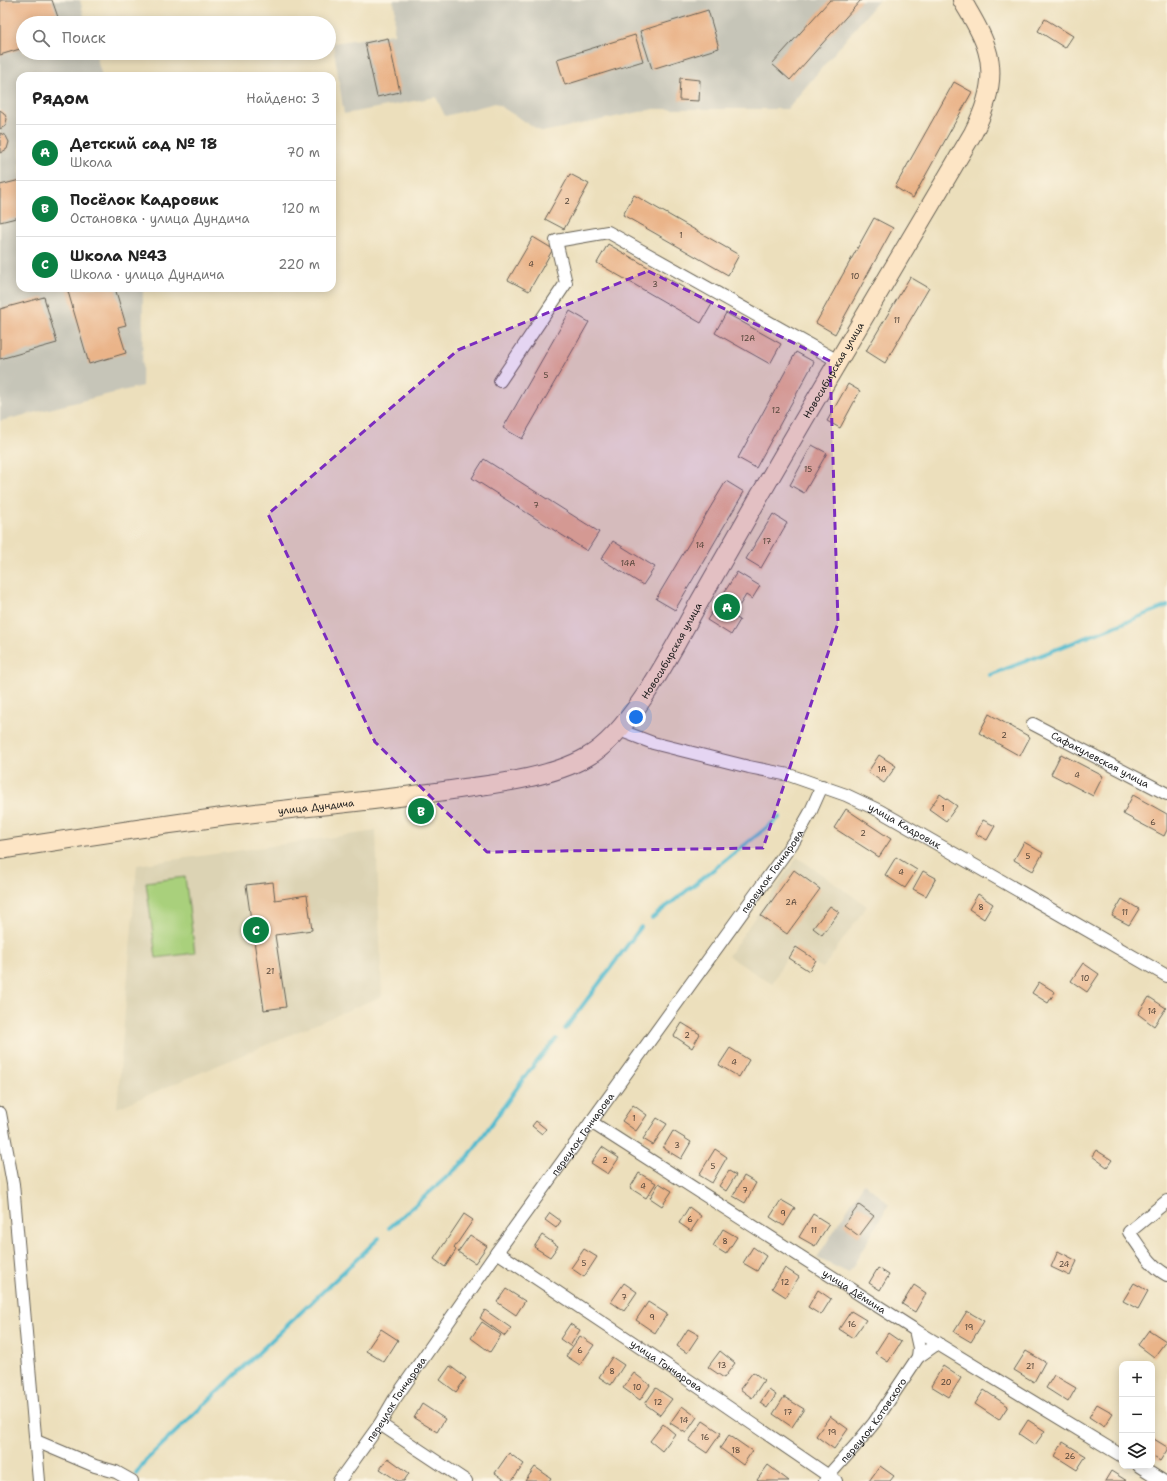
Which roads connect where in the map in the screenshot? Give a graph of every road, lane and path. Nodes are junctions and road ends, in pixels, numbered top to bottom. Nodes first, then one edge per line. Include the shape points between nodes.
1 (962, 0) edge
2 (838, 360) junction
3 (500, 381) dead end
4 (1033, 724) dead end
5 (619, 730) junction
6 (822, 786) junction
7 (1167, 794) edge
8 (0, 850) edge
9 (1167, 976) edge
10 (0, 1113) edge
11 (591, 1122) junction
12 (1167, 1201) edge
13 (497, 1252) junction
14 (1167, 1275) edge
15 (915, 1330) junction
16 (938, 1343) junction
17 (918, 1357) junction
18 (380, 1424) junction
19 (36, 1441) junction
20 (1119, 1454) edge
21 (1144, 1469) edge
22 (830, 1479) edge
23 (39, 1481) edge
24 (132, 1481) edge
25 (338, 1481) edge
26 (466, 1481) edge
27 (1163, 1481) edge

1 - 2 main road, Новосибирская улица via 987,49 991,68 983,113
2 - 3 street via 608,232 556,242 566,284
2 - 5 main road, Новосибирская улица via 661,670
4 - 7 street, Сафакулевская улица
5 - 6 street, улица Кадровик via 652,743 789,775
5 - 8 main road, улица Дундича via 591,756 534,776 408,797 218,817
6 - 9 street, улица Кадровик via 880,811
6 - 11 street, переулок Гончарова via 794,841
10 - 19 street via 13,1184
11 - 13 street, переулок Гончарова
11 - 15 street, улица Дёмина
12 - 14 street via 1129,1232 1149,1260
13 - 18 street, переулок Гончарова
13 - 22 street, улица Гончарова via 668,1366
15 - 16 street, улица Дёмина
15 - 17 street
16 - 17 street
16 - 20 street, улица Дёмина
17 - 22 street, переулок Котовского via 874,1423
18 - 25 street, переулок Гончарова
18 - 26 street
19 - 23 street
19 - 24 street via 116,1472
21 - 27 street

